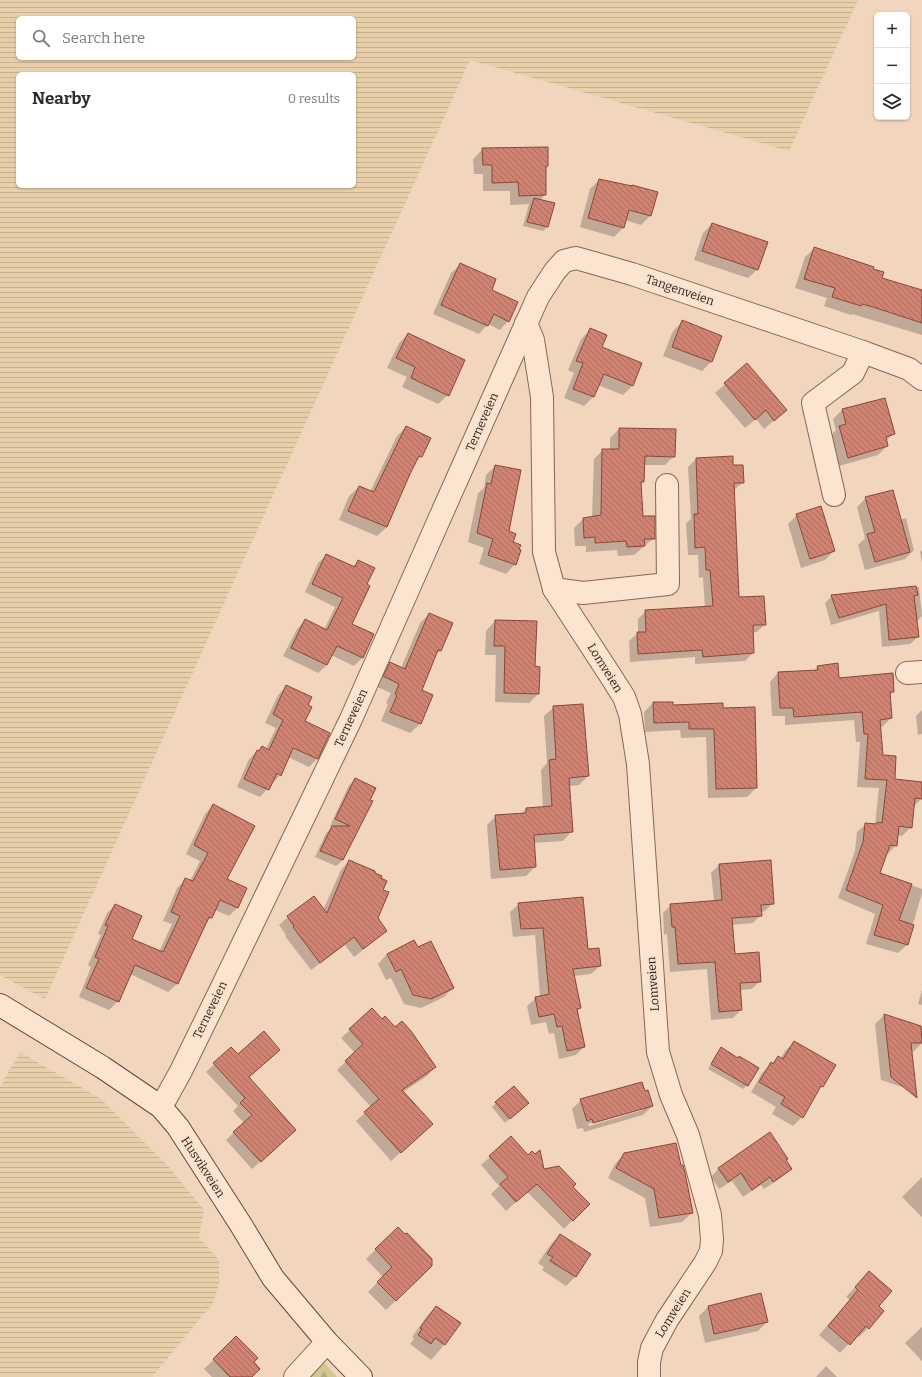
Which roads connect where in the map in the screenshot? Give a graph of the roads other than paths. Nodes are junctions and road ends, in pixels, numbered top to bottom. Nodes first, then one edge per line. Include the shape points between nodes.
1 (526, 323) junction
2 (863, 352) junction
3 (922, 378) edge
4 (668, 485) dead end
5 (834, 496) dead end
6 (554, 589) junction
7 (0, 1005) edge
8 (161, 1107) junction
9 (327, 1342) junction
10 (295, 1377) edge
11 (361, 1377) edge
12 (649, 1377) edge

1 - 2 street, Tangenveien via 538,297 555,271 564,261 576,258 632,274
1 - 6 street, Lomveien via 533,340 542,396 544,552
1 - 8 street, Terneveien via 351,719 222,987
2 - 3 street, Tangenveien via 909,369
2 - 5 street via 854,373 813,403
4 - 6 street via 668,584 583,593
6 - 12 street, Lomveien via 624,697 630,714 638,764 658,1052 671,1095 688,1135 710,1215 710,1251 705,1264 667,1320 652,1348
7 - 8 street, Husvikveien via 102,1067
8 - 9 street, Husvikveien via 178,1127 273,1278
9 - 10 street
9 - 11 street, Husvikveien

